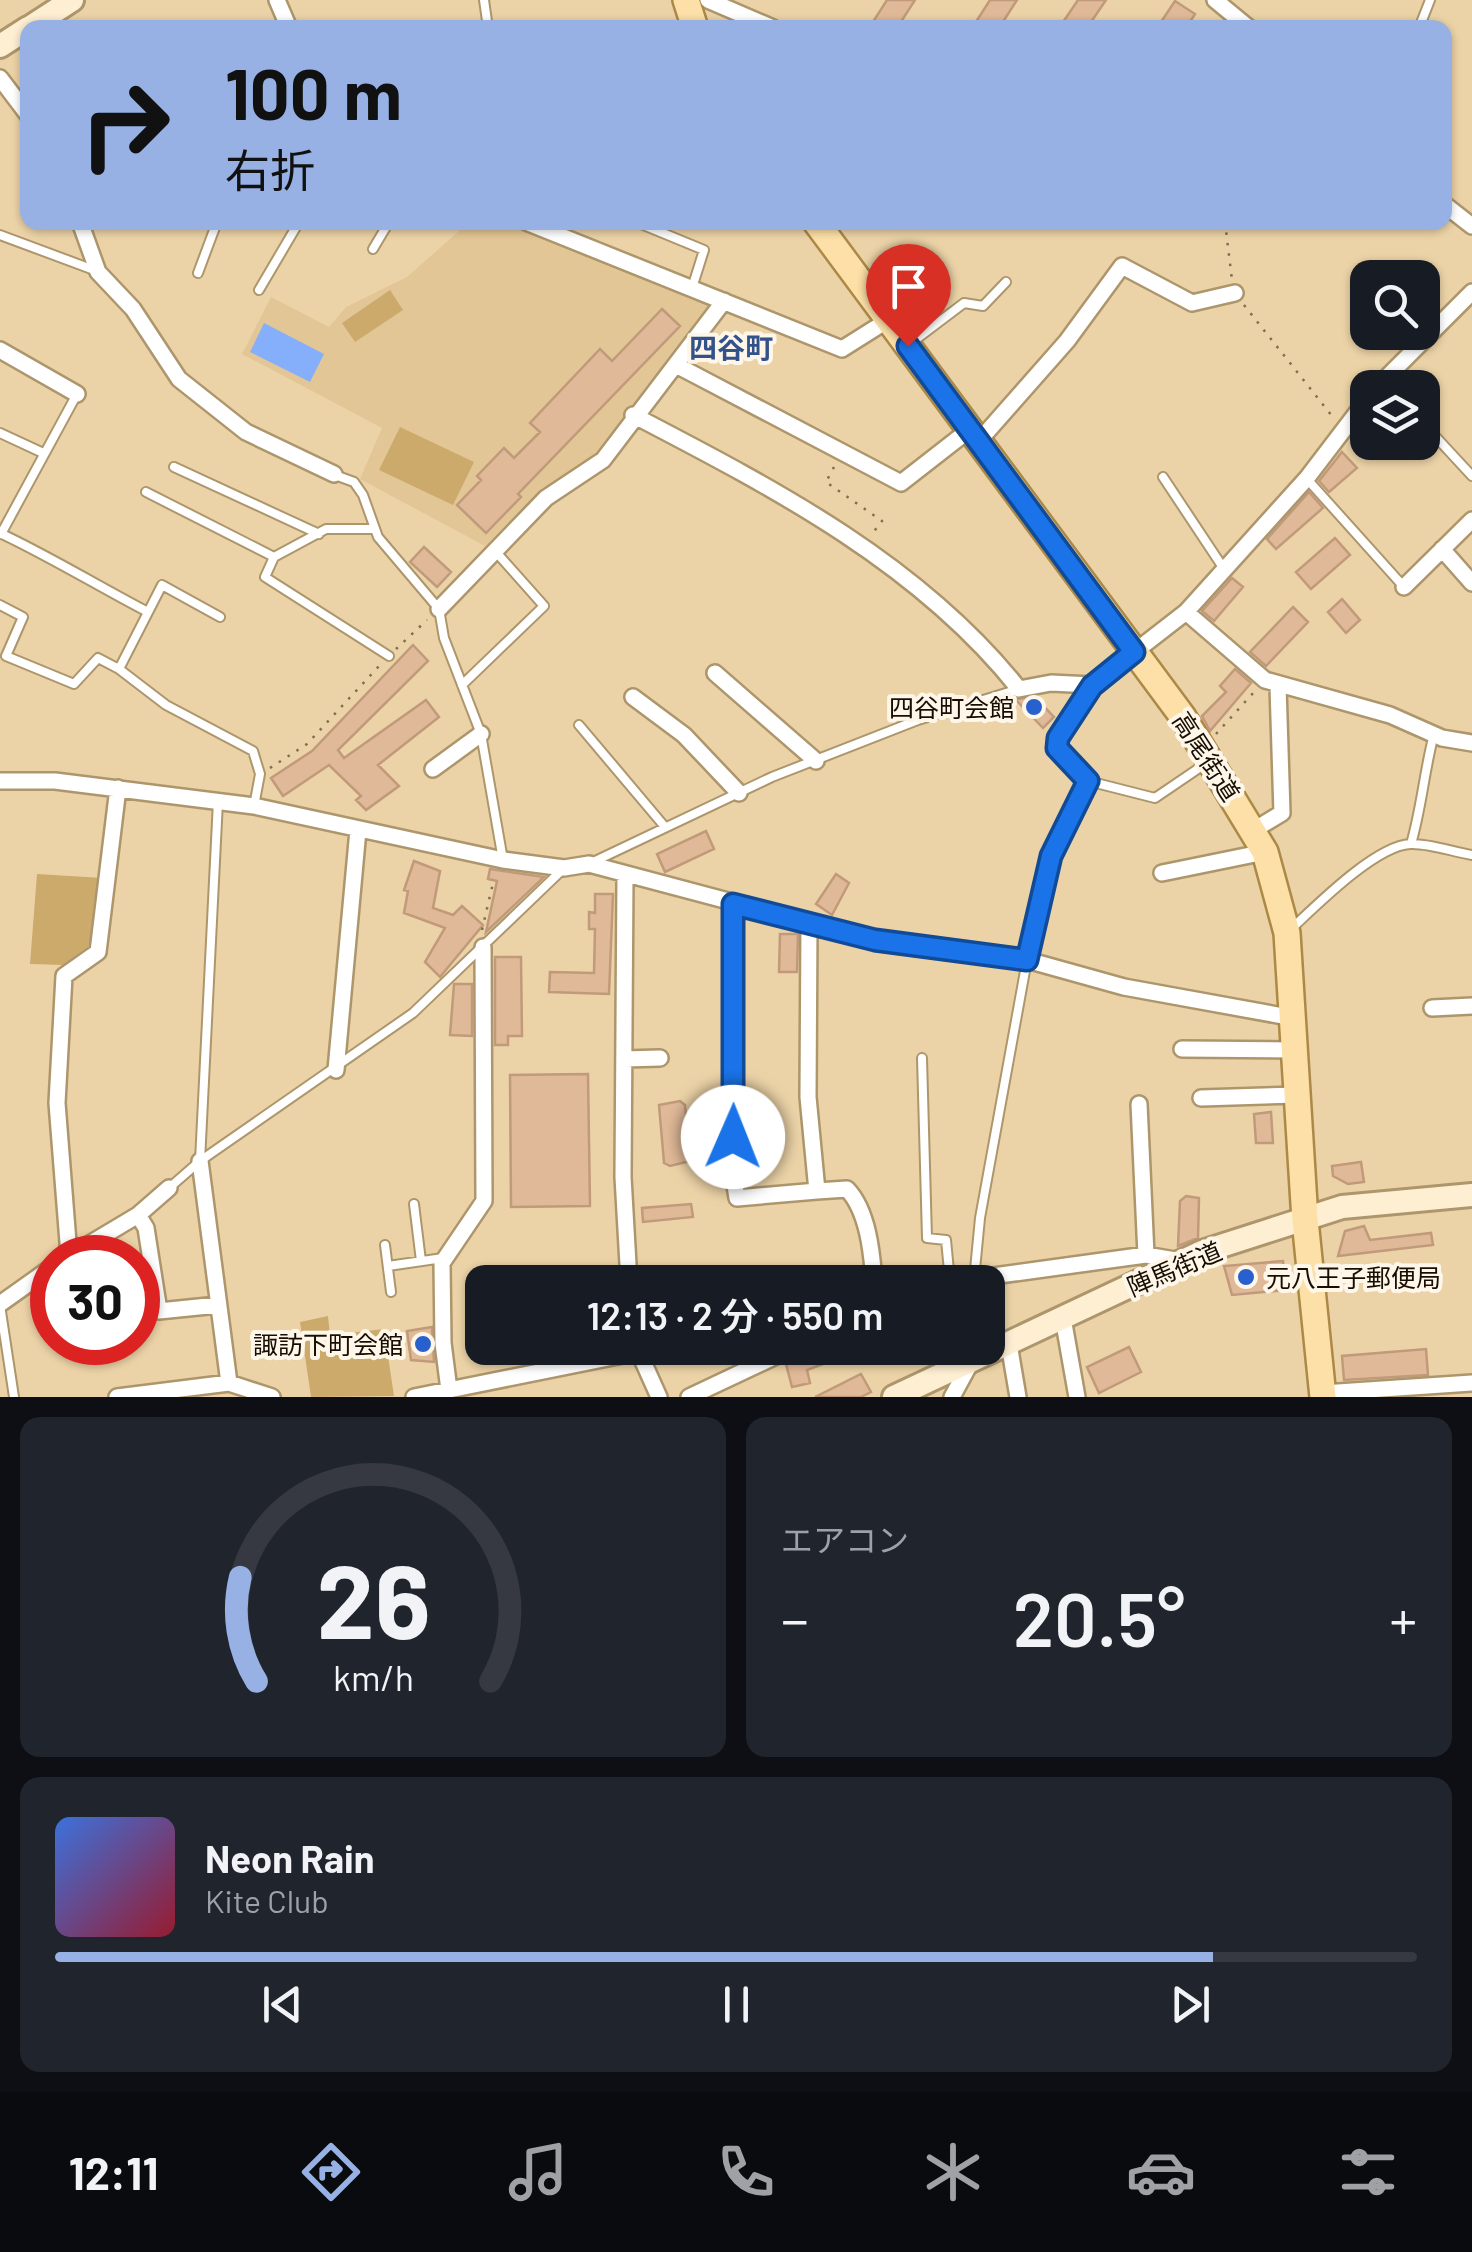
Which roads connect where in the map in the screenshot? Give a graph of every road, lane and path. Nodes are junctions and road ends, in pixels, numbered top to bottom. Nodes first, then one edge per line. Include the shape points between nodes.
1 (72, 0) edge
2 (708, 0) edge
3 (1214, 0) edge
4 (41, 20) edge
5 (754, 20) edge
6 (1235, 20) edge
7 (0, 78) edge
8 (20, 104) edge
9 (1452, 210) edge
10 (1472, 226) edge
11 (83, 230) edge
12 (214, 230) edge
13 (293, 230) edge
14 (385, 230) edge
15 (547, 230) edge
16 (655, 230) edge
17 (822, 230) edge
18 (1226, 230) edge
19 (0, 235) edge
20 (374, 250) dead end
21 (98, 272) junction
22 (198, 273) dead end
23 (1006, 282) dead end
24 (692, 288) junction
25 (259, 290) dead end
26 (1472, 292) edge
27 (1235, 293) junction
28 (724, 301) junction
29 (888, 320) junction
30 (908, 346) junction
31 (0, 350) edge
32 (678, 366) junction
33 (1398, 370) edge
34 (76, 394) joint
35 (634, 415) junction
36 (1350, 419) edge
37 (1342, 429) junction
38 (0, 433) edge
39 (973, 436) junction
40 (1440, 441) edge
41 (41, 452) junction
42 (842, 452) junction
43 (174, 466) dead end
44 (334, 474) joint
45 (1472, 476) edge
46 (1163, 477) dead end
47 (1307, 478) junction
48 (146, 492) dead end
49 (1472, 520) edge
50 (374, 530) junction
51 (0, 534) edge
52 (319, 534) junction
53 (864, 544) junction
54 (1442, 550) junction
55 (496, 552) junction
56 (274, 558) junction
57 (1224, 570) junction
58 (1472, 583) edge
59 (1404, 587) joint
60 (0, 606) edge
61 (438, 609) junction
62 (148, 612) junction
63 (1186, 612) junction
64 (220, 617) dead end
65 (4, 649) edge
66 (1134, 652) junction
67 (389, 656) junction
68 (119, 668) junction
69 (715, 674) dead end
70 (1272, 683) junction
71 (462, 685) junction
72 (1092, 686) junction
73 (1019, 689) junction
74 (633, 697) dead end
75 (580, 724) dead end
76 (481, 734) junction
77 (1434, 734) junction
78 (1472, 744) edge
79 (1207, 754) junction
80 (816, 761) junction
81 (432, 770) dead end
82 (260, 774) junction
83 (0, 781) edge
84 (1088, 781) junction
85 (118, 788) junction
86 (740, 793) junction
87 (218, 801) junction
88 (254, 806) junction
89 (665, 827) junction
90 (358, 830) junction
91 (1259, 841) junction
92 (1411, 844) junction
93 (1472, 855) edge
94 (502, 860) junction
95 (588, 864) junction
96 (564, 868) junction
97 (1162, 873) dead end
98 (626, 876) junction
99 (493, 883) dead end
100 (733, 904) junction
101 (809, 923) junction
102 (1287, 933) junction
103 (480, 949) junction
104 (1027, 960) junction
105 (1472, 1006) edge
106 (1432, 1008) dead end
107 (1294, 1018) junction
108 (1182, 1049) dead end
109 (1295, 1050) junction
110 (660, 1058) dead end
111 (922, 1058) dead end
112 (624, 1059) junction
113 (336, 1070) junction
114 (1298, 1095) junction
115 (1200, 1098) dead end
116 (1139, 1104) dead end
117 (200, 1161) junction
118 (169, 1188) joint
119 (817, 1191) junction
120 (1472, 1195) edge
121 (414, 1204) dead end
122 (138, 1215) junction
123 (1305, 1220) junction
124 (66, 1235) edge
125 (103, 1235) edge
126 (385, 1244) dead end
127 (1146, 1255) junction
128 (444, 1258) junction
129 (1181, 1261) junction
130 (421, 1262) junction
131 (629, 1265) edge
132 (870, 1265) edge
133 (950, 1265) edge
134 (975, 1265) edge
135 (388, 1266) junction
136 (1005, 1275) edge
137 (30, 1283) edge
138 (391, 1292) dead end
139 (0, 1304) edge
140 (218, 1305) junction
141 (1063, 1318) junction
142 (1009, 1344) junction
143 (1005, 1346) edge
144 (569, 1365) edge
145 (644, 1365) edge
146 (757, 1365) edge
147 (965, 1365) edge
148 (970, 1365) edge
149 (228, 1383) junction
150 (1472, 1383) edge
151 (442, 1393) edge
152 (1323, 1395) edge
153 (14, 1397) edge
154 (117, 1397) edge
155 (272, 1397) edge
156 (414, 1397) edge
157 (658, 1397) edge
158 (689, 1397) edge
159 (894, 1397) edge
160 (952, 1397) edge
161 (1018, 1397) edge
162 (1077, 1397) edge

1 - 4 main road
2 - 5 street
3 - 6 street
7 - 8 street
9 - 10 street
11 - 21 street
12 - 22 lane
13 - 25 lane
14 - 20 lane
15 - 24 street
16 - 24 lane via 704,250
17 - 29 main road, 高尾街道
18 - 27 path
19 - 21 lane
21 - 44 street via 196,394 246,432
23 - 30 lane via 983,306 964,303
24 - 28 street
26 - 33 street
27 - 37 path
27 - 39 street via 1192,304 1122,266 1067,341
28 - 29 street via 842,349
28 - 32 street
29 - 30 main road, 高尾街道
30 - 39 main road, 高尾街道
31 - 34 street
32 - 35 street
32 - 42 street
34 - 41 lane
35 - 53 street
35 - 55 street via 603,460 546,498
36 - 37 street
37 - 47 street
38 - 41 lane
39 - 42 street via 901,483
39 - 66 main road, 高尾街道
40 - 45 lane
41 - 51 lane
42 - 53 path via 826,482 882,521
43 - 52 lane
44 - 50 lane via 364,494
46 - 57 lane
47 - 57 street
47 - 59 lane
48 - 56 lane
49 - 54 street
50 - 52 lane
50 - 61 lane
51 - 62 lane
52 - 56 lane
53 - 73 street via 980,644
54 - 58 street
54 - 59 street
55 - 61 street
55 - 71 lane via 544,606
56 - 67 lane via 265,578
57 - 63 street
60 - 65 lane via 23,617
61 - 67 path
61 - 71 lane
62 - 64 lane via 162,585
62 - 68 lane
63 - 66 street
63 - 70 street
65 - 68 lane via 6,656 74,684 98,658
66 - 72 street
66 - 79 main road, 高尾街道
67 - 82 path via 307,744
68 - 82 lane via 166,704 254,751
69 - 80 street
70 - 77 street
70 - 79 path
70 - 91 street via 1282,813
71 - 76 lane
72 - 73 street
72 - 84 lane via 1057,748
73 - 80 lane
74 - 86 street via 684,735
75 - 89 lane
76 - 81 street
76 - 94 lane
77 - 78 street
77 - 92 lane
79 - 84 lane via 1156,798
79 - 91 main road, 高尾街道
80 - 86 lane
82 - 88 lane
83 - 85 street
84 - 104 lane via 1051,856
85 - 87 street
85 - 124 street via 98,952 64,976 57,1103
86 - 89 lane
87 - 88 street
87 - 117 lane
88 - 90 street
89 - 95 lane
90 - 94 street
90 - 113 street
91 - 97 street
91 - 102 main road, 高尾街道
92 - 93 lane
92 - 102 lane via 1392,848
94 - 96 street
95 - 96 street
95 - 98 street
96 - 103 lane
98 - 100 street
98 - 112 street
99 - 103 path
100 - 101 street
100 - 119 street via 737,1198
101 - 104 street via 875,940
101 - 119 street via 808,1098
102 - 107 main road, 高尾街道
103 - 113 lane via 413,1013
103 - 128 street via 484,1200
104 - 107 street via 1124,987
104 - 134 lane
105 - 106 street
107 - 109 main road, 高尾街道
108 - 109 street
109 - 114 main road, 高尾街道
110 - 112 street
111 - 133 lane via 927,1238 946,1240
112 - 131 street
113 - 117 lane
114 - 115 street
114 - 123 main road, 高尾街道
116 - 127 street
117 - 118 lane
117 - 140 street
118 - 122 street
119 - 132 street via 846,1189 857,1200
120 - 123 main road, 陣馬街道 via 1362,1204
121 - 130 lane
122 - 125 street
122 - 140 street via 146,1228 159,1311
123 - 129 main road, 陣馬街道
123 - 152 main road, 高尾街道
126 - 135 lane
127 - 129 street
127 - 136 street
128 - 130 lane
128 - 151 street
129 - 141 main road, 陣馬街道
130 - 135 lane
135 - 138 lane
137 - 139 street
139 - 153 lane
140 - 149 street
141 - 142 main road, 陣馬街道
141 - 162 street
142 - 143 main road, 陣馬街道
142 - 161 street
144 - 151 street
145 - 157 street
146 - 158 street
147 - 159 main road, 陣馬街道
148 - 160 street
149 - 154 street
149 - 155 street
150 - 152 street
151 - 156 street

